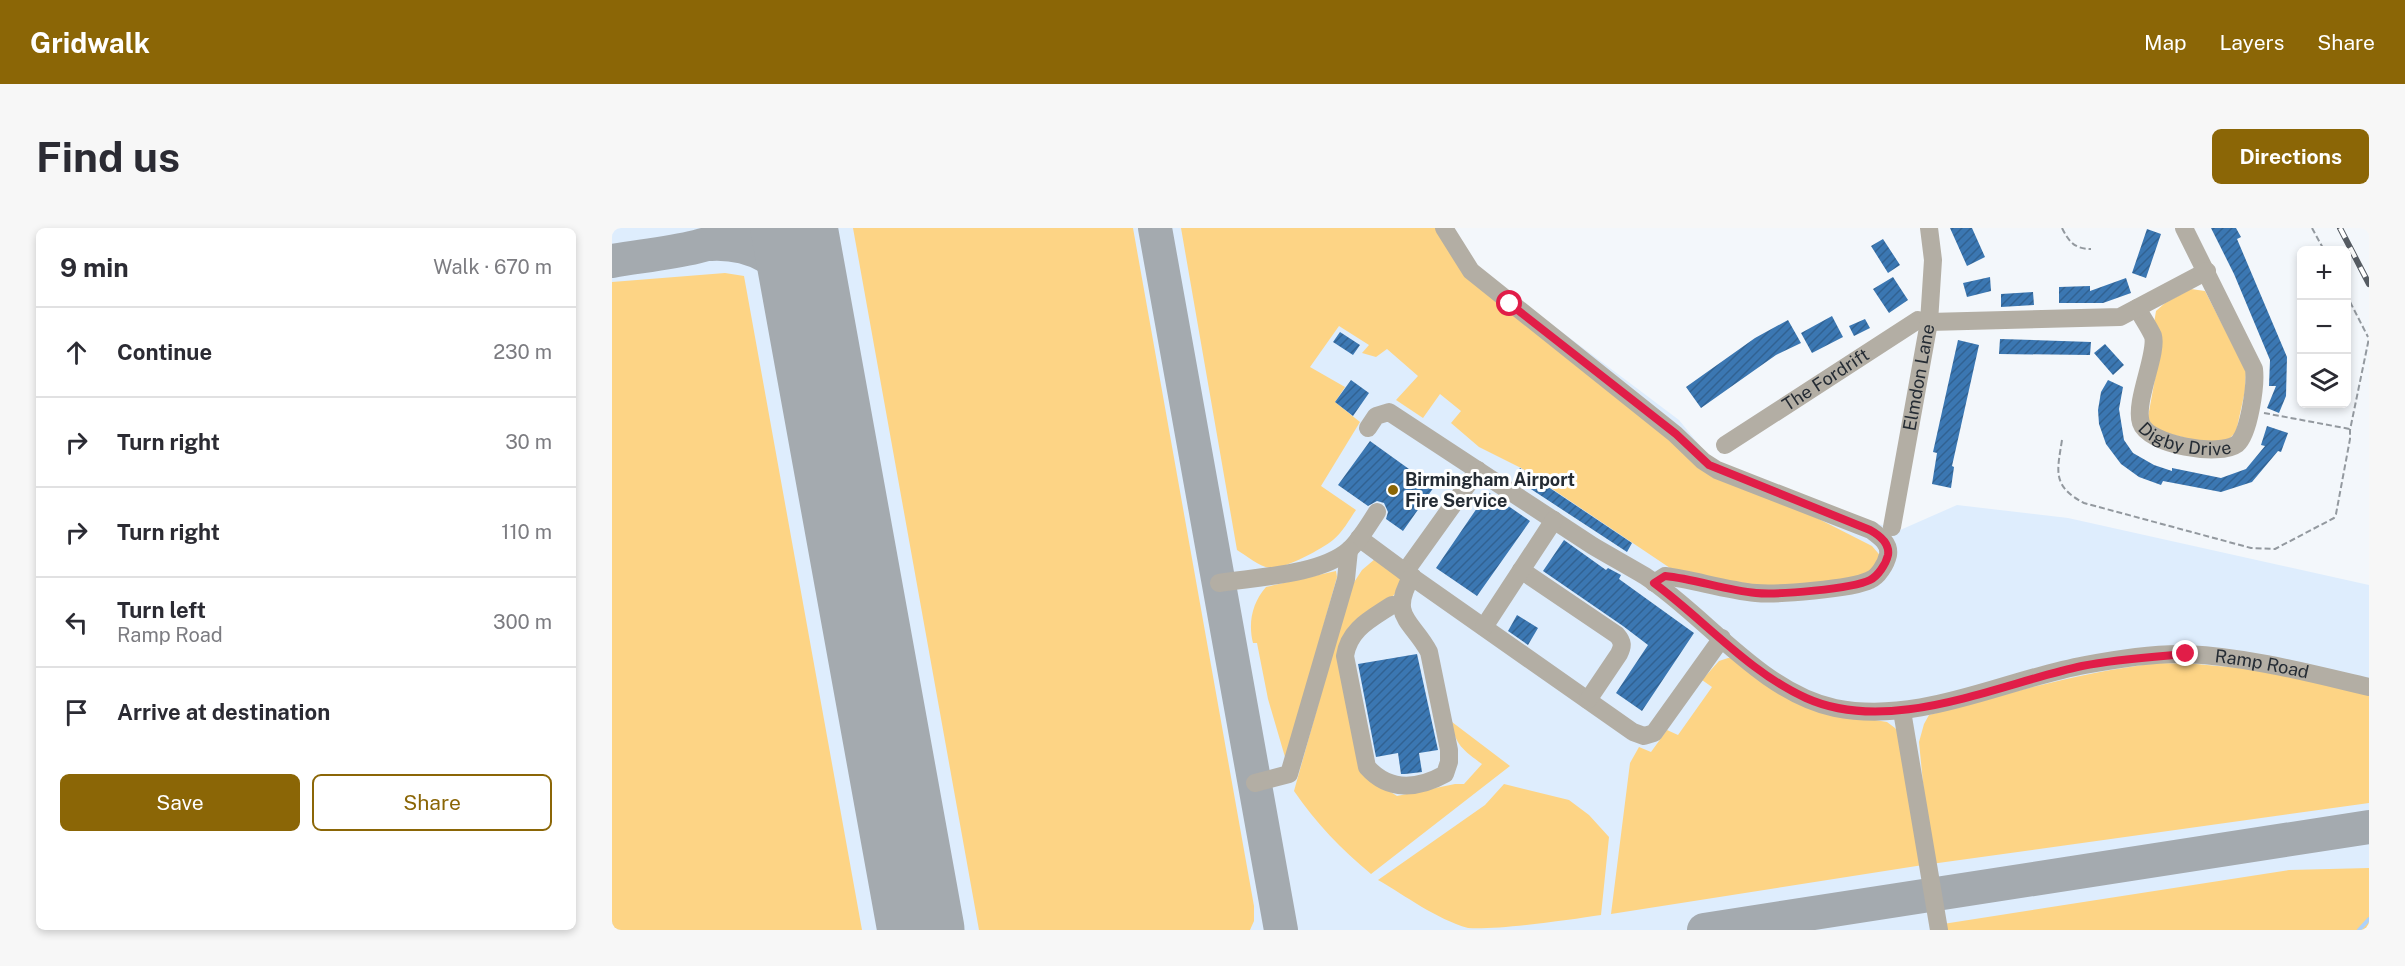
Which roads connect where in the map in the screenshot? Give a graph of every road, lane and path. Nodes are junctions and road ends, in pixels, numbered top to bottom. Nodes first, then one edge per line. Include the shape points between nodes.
1 (1444, 228) edge
2 (1929, 228) edge
3 (2062, 228) edge
4 (2184, 228) edge
5 (2312, 228) edge
6 (2322, 246) edge
7 (2091, 249) dead end
8 (2207, 271) junction
9 (2349, 300) edge
10 (2137, 308) junction
11 (1929, 322) junction
12 (2369, 338) edge
13 (2249, 410) junction
14 (1368, 428) dead end
15 (2350, 429) junction
16 (2062, 440) dead end
17 (1725, 445) dead end
18 (1478, 470) junction
19 (1377, 512) dead end
20 (1554, 520) junction
21 (1892, 527) dead end
22 (1354, 544) junction
23 (1521, 570) junction
24 (1409, 574) junction
25 (1219, 583) dead end
26 (1654, 583) junction
27 (1401, 606) junction
28 (1484, 627) junction
29 (1722, 638) junction
30 (2369, 687) edge
31 (1588, 700) junction
32 (1902, 711) junction
33 (1255, 783) dead end
34 (1939, 930) edge

1 - 26 street via 1471,271 1676,434 1703,461 1870,530 1879,535 1888,550 1888,558 1875,577 1859,584 1765,593 1665,576
2 - 11 street, Elmdon Lane via 1933,260
3 - 7 path via 2070,242
4 - 8 street, Digby Drive
5 - 6 path
8 - 10 street
8 - 13 street, Digby Drive via 2254,369
9 - 12 path
10 - 11 street via 2120,317
10 - 13 street, Digby Drive via 2154,338 2140,408 2140,422 2147,433 2158,440 2214,451 2229,448 2245,433
11 - 17 street, The Fordrift via 1918,320
11 - 21 street, Elmdon Lane
12 - 15 path
13 - 15 path
14 - 18 street, Ramp Road via 1376,416 1389,412
15 - 16 path via 2334,518 2267,550 2084,503 2061,485 2057,472
18 - 20 street, Ramp Road
18 - 24 street
19 - 22 street
20 - 23 street
20 - 26 street, Ramp Road
22 - 24 street
22 - 25 street via 1333,560 1309,568
22 - 33 street via 1289,774
23 - 28 street
23 - 31 street via 1622,641 1620,654
24 - 27 street
24 - 28 street
26 - 29 street, Ramp Road
27 - 27 street via 1409,626 1429,652 1449,750 1445,774 1402,787 1383,780 1367,767 1345,656 1348,639 1356,631 1392,605
28 - 31 street
29 - 31 street via 1649,736 1638,735
29 - 32 street, Ramp Road via 1780,685 1808,699 1863,712
30 - 32 street, Ramp Road via 2283,667 2186,654 2082,666
32 - 34 street

